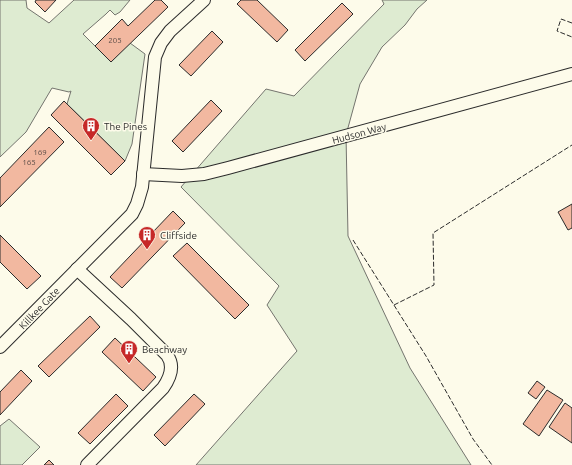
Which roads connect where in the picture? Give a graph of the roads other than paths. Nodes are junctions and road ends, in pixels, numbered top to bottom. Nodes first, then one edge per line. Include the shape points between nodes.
1 (204, 0) edge
2 (572, 74) edge
3 (143, 174) junction
4 (77, 269) junction
5 (0, 347) edge
6 (87, 465) edge

1 - 3 street, Killkee Gate via 170,31 155,57
2 - 3 street, Hudson Way via 204,174
3 - 4 street, Killkee Gate via 142,186 132,214
4 - 5 street, Killkee Gate
4 - 6 street via 131,319 171,362 170,375 163,388

